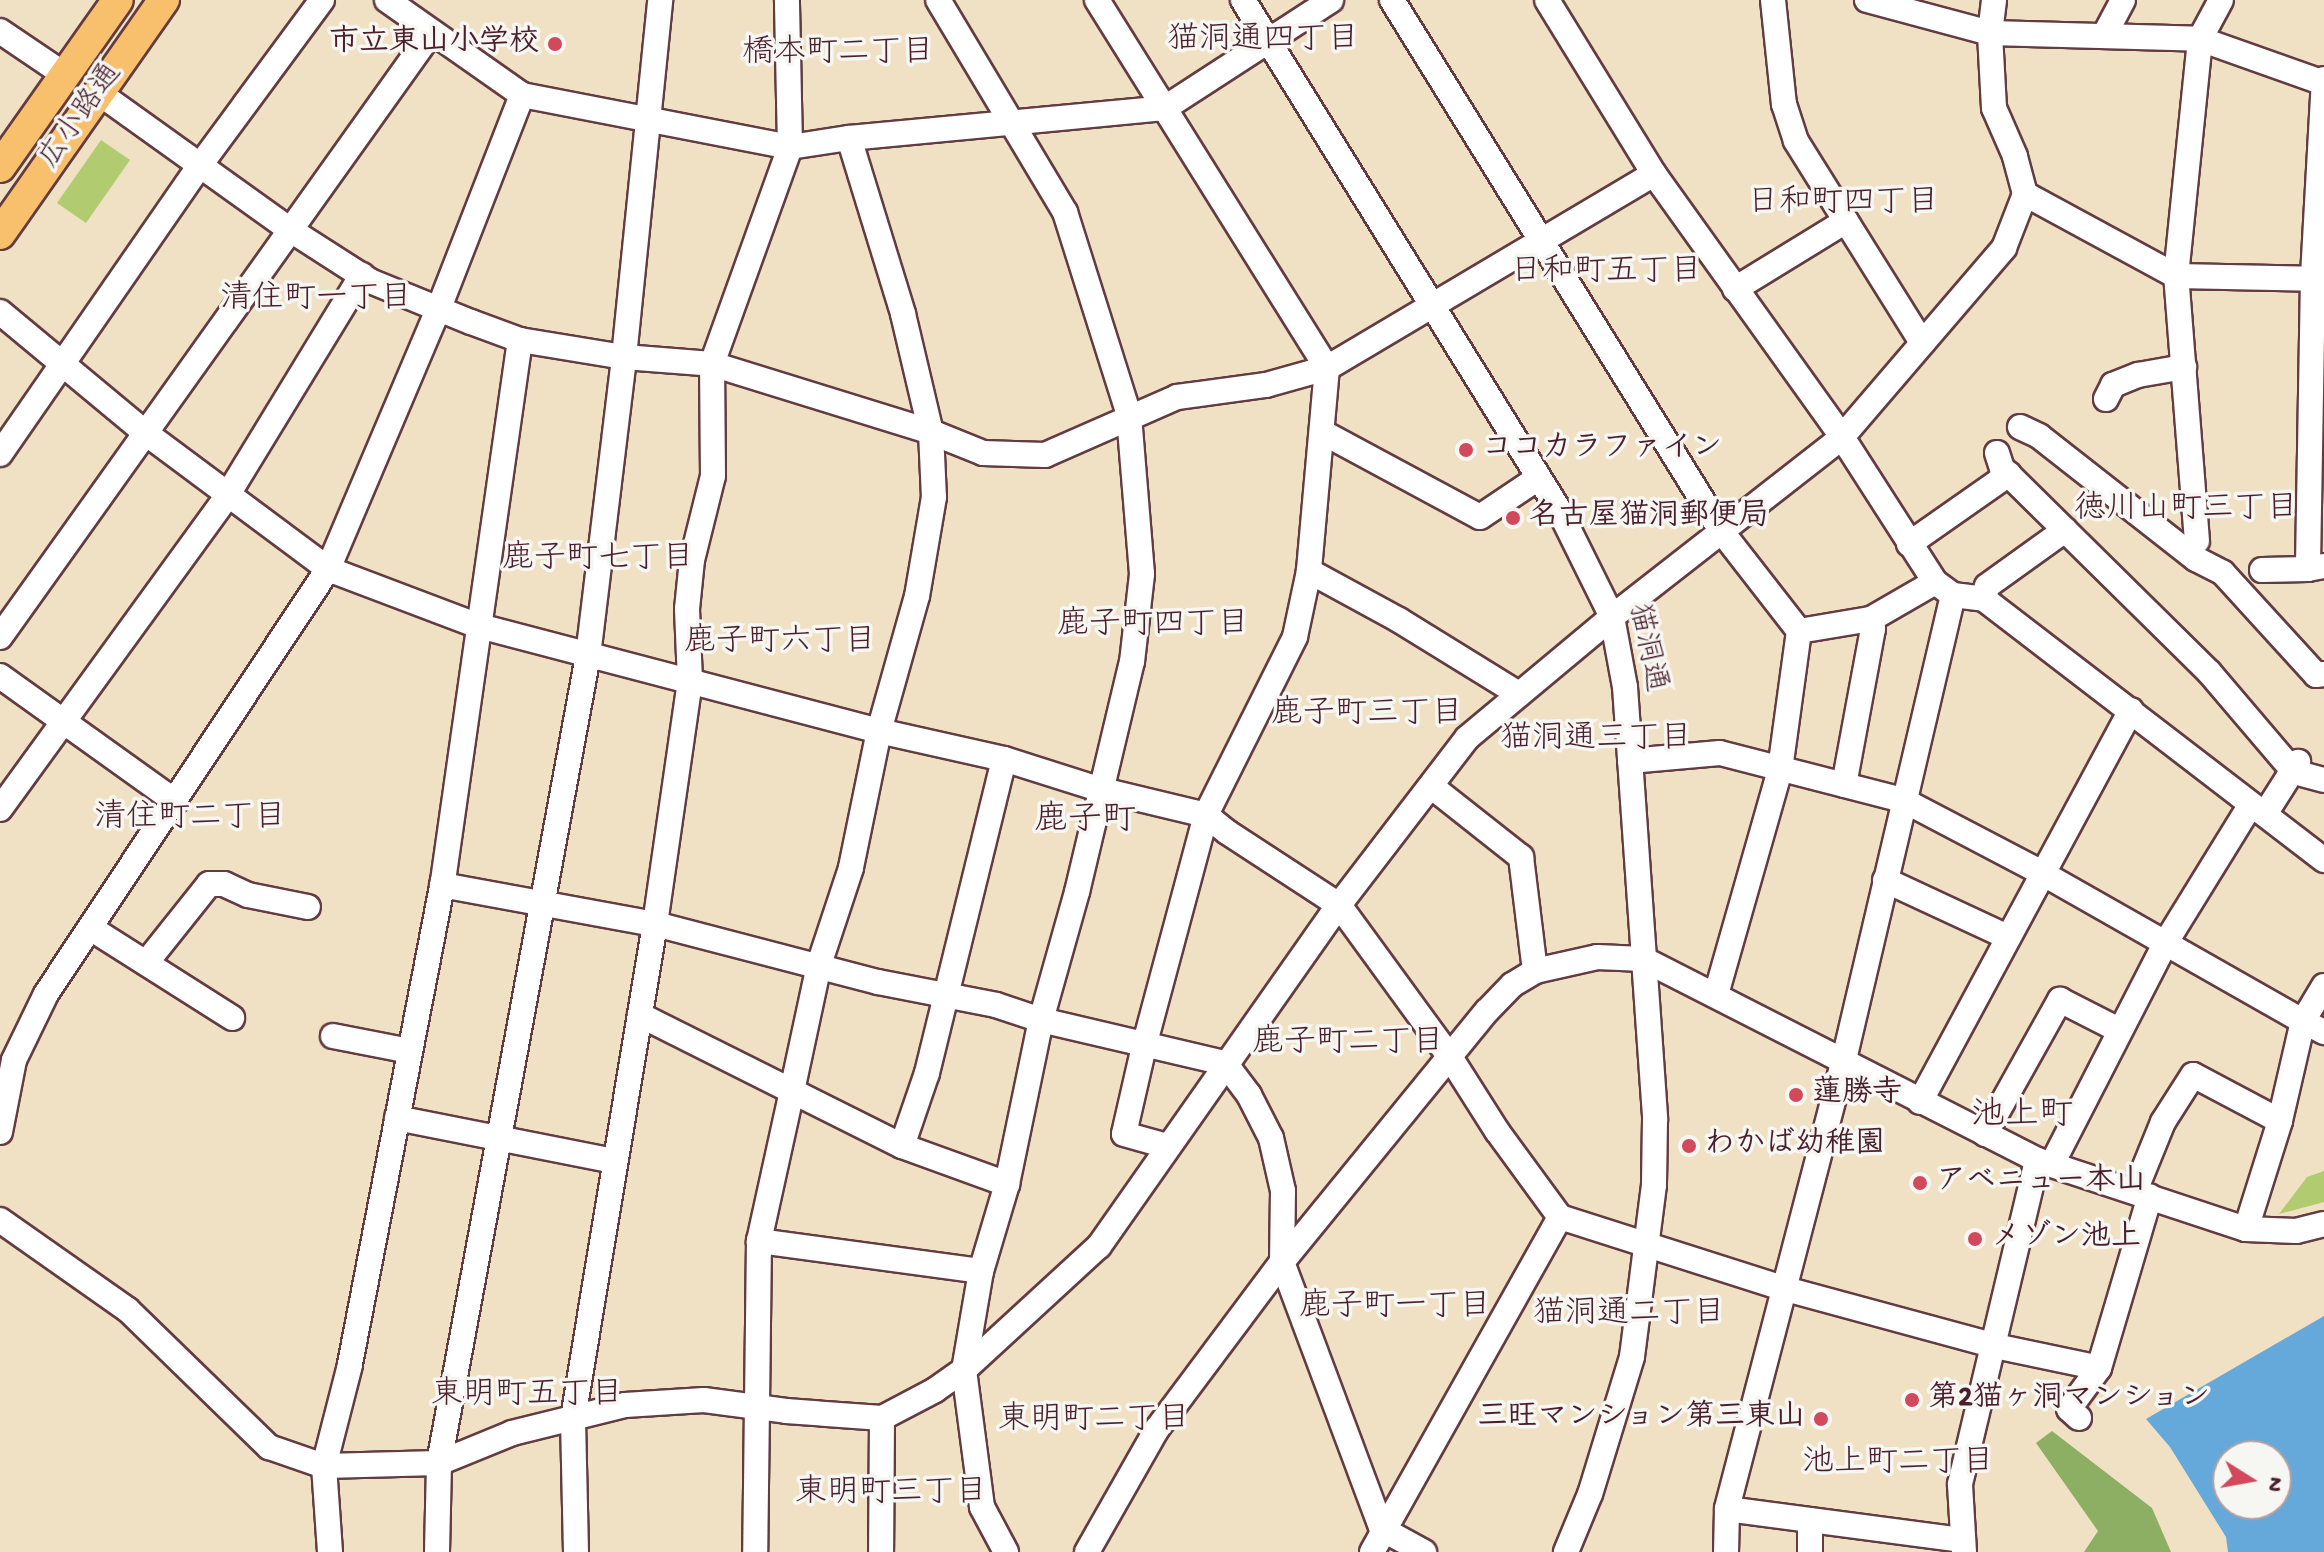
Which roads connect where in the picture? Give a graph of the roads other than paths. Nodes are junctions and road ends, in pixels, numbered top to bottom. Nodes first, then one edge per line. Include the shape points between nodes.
1 (118, 0) edge
2 (164, 0) edge
3 (322, 0) edge
4 (387, 0) edge
5 (660, 0) edge
6 (787, 0) edge
7 (938, 0) edge
8 (1097, 0) edge
9 (1243, 0) edge
10 (1331, 0) edge
11 (1392, 0) edge
12 (1547, 0) edge
13 (1773, 0) edge
14 (1867, 0) edge
15 (1994, 0) edge
16 (2123, 0) edge
17 (2221, 0) edge
18 (0, 31) edge
19 (431, 33) junction
20 (1990, 33) junction
21 (2105, 34) junction
22 (2200, 39) junction
23 (1268, 40) junction
24 (65, 75) junction
25 (2323, 81) edge
26 (99, 93) junction
27 (522, 95) junction
28 (1165, 108) junction
29 (649, 122) junction
30 (1011, 123) junction
31 (849, 138) junction
32 (790, 147) junction
33 (201, 164) junction
34 (0, 167) edge
35 (1654, 174) junction
36 (2025, 194) junction
37 (1846, 221) junction
38 (289, 229) junction
39 (0, 234) edge
40 (1542, 240) junction
41 (362, 275) junction
42 (2176, 276) junction
43 (2319, 279) edge
44 (1735, 289) junction
45 (1433, 307) junction
46 (439, 308) junction
47 (0, 312) edge
48 (520, 340) junction
49 (1922, 343) junction
50 (624, 357) junction
51 (63, 362) junction
52 (712, 364) junction
53 (2184, 367) junction
54 (1327, 368) junction
55 (2106, 399) dead end
56 (1129, 415) junction
57 (2318, 418) edge
58 (2020, 427) dead end
59 (931, 432) junction
60 (1322, 432) junction
61 (147, 434) junction
62 (1842, 437) junction
63 (0, 454) edge
64 (1538, 478) junction
65 (227, 496) junction
66 (2065, 530) junction
67 (1722, 532) junction
68 (2197, 541) dead end
69 (1909, 544) junction
70 (2316, 568) edge
71 (328, 569) junction
72 (2262, 570) dead end
73 (1309, 571) junction
74 (1944, 589) junction
75 (1984, 599) junction
76 (1612, 617) junction
77 (1871, 619) junction
78 (479, 626) junction
79 (1799, 631) junction
80 (0, 637) edge
81 (588, 656) junction
82 (2324, 674) edge
83 (0, 676) edge
84 (690, 681) junction
85 (1519, 694) junction
86 (2131, 710) junction
87 (64, 723) junction
88 (879, 731) junction
89 (1004, 759) junction
90 (1630, 761) junction
91 (2296, 767) junction
92 (1780, 770) junction
93 (2324, 780) edge
94 (1844, 785) junction
95 (1431, 786) junction
96 (1102, 790) junction
97 (1903, 800) junction
98 (176, 802) junction
99 (0, 809) edge
100 (2258, 810) junction
101 (1206, 815) junction
102 (2324, 860) edge
103 (2042, 873) junction
104 (1885, 880) junction
105 (442, 885) junction
106 (541, 905) junction
107 (1339, 905) junction
108 (308, 907) dead end
109 (655, 924) junction
110 (92, 929) junction
111 (2008, 937) junction
112 (2166, 942) junction
113 (1643, 959) junction
114 (146, 963) junction
115 (819, 965) junction
116 (1535, 971) junction
117 (2324, 986) edge
118 (1716, 994) junction
119 (946, 995) junction
120 (640, 1015) junction
121 (232, 1018) dead end
122 (1041, 1020) junction
123 (2314, 1027) edge
124 (2119, 1030) junction
125 (333, 1036) dead end
126 (1145, 1042) junction
127 (410, 1051) junction
128 (1450, 1057) junction
129 (1225, 1063) junction
130 (1843, 1063) junction
131 (792, 1091) junction
132 (1920, 1102) junction
133 (397, 1118) junction
134 (2280, 1121) junction
135 (0, 1132) edge
136 (1985, 1134) junction
137 (498, 1138) junction
138 (902, 1146) junction
139 (1167, 1146) junction
140 (615, 1161) junction
141 (2045, 1161) junction
142 (1007, 1184) junction
143 (2143, 1194) junction
144 (1560, 1217) junction
145 (0, 1220) edge
146 (2324, 1224) edge
147 (2246, 1229) junction
148 (759, 1241) junction
149 (1649, 1248) junction
150 (1282, 1262) junction
151 (981, 1271) junction
152 (1782, 1288) junction
153 (1995, 1346) junction
154 (2099, 1368) junction
155 (964, 1370) junction
156 (757, 1407) junction
157 (573, 1418) junction
158 (882, 1418) junction
159 (2079, 1418) dead end
160 (439, 1463) junction
161 (324, 1466) junction
162 (1727, 1509) junction
163 (1810, 1520) junction
164 (1382, 1529) junction
165 (1880, 1540) edge
166 (1963, 1546) edge
167 (330, 1552) edge
168 (437, 1552) edge
169 (576, 1552) edge
170 (755, 1552) edge
171 (881, 1552) edge
172 (1006, 1552) edge
173 (1087, 1552) edge
174 (1372, 1552) edge
175 (1424, 1552) edge
176 (1566, 1552) edge
177 (1726, 1552) edge
178 (1810, 1552) edge

1 - 24 main road, 広小路通
2 - 26 main road, 広小路通
3 - 33 street
4 - 19 street
5 - 29 street
6 - 32 street
7 - 30 street
8 - 28 street
9 - 23 street, 猫洞通
10 - 23 street
11 - 40 street
12 - 35 street
13 - 37 street via 1784,104 1796,141
14 - 20 street
15 - 20 street
16 - 21 street
17 - 22 street
18 - 24 street
19 - 27 street
19 - 38 street
20 - 21 street
20 - 36 street via 1994,108
21 - 22 street
22 - 25 street
22 - 42 street
23 - 28 street
23 - 45 street, 猫洞通
24 - 34 main road, 広小路通
25 - 43 street
26 - 33 street
26 - 39 main road, 広小路通
27 - 29 street
27 - 46 street
28 - 30 street
28 - 54 street
29 - 32 street
29 - 50 street
30 - 31 street
30 - 56 street via 1065,212
31 - 32 street
31 - 59 street via 903,314
32 - 52 street
33 - 38 street
33 - 51 street
35 - 40 street
35 - 44 street
36 - 42 street
36 - 49 street via 2004,248
37 - 44 street
37 - 49 street
38 - 41 street
38 - 61 street
40 - 45 street
40 - 67 street
41 - 46 street
41 - 65 street
42 - 43 street
42 - 53 street
43 - 57 street
44 - 62 street
45 - 54 street
45 - 64 street, 猫洞通
46 - 48 street
46 - 71 street
47 - 51 street
48 - 50 street
48 - 78 street
49 - 62 street
50 - 52 street
50 - 81 street
51 - 61 street
51 - 63 street
52 - 59 street
52 - 84 street via 713,476 692,560 687,609
53 - 55 street via 2125,380 2113,385
53 - 68 street
54 - 56 street via 1266,385 1177,397
54 - 60 street
56 - 59 street via 1099,434 1045,455 983,453
56 - 96 street via 1142,574 1132,662
57 - 70 street
58 - 82 street via 2039,436 2196,559 2223,573 2316,675
59 - 88 street via 932,511 917,596
60 - 64 street via 1480,517
60 - 73 street
61 - 65 street
61 - 80 street
62 - 67 street
62 - 69 street
64 - 76 street, 猫洞通
65 - 71 street
65 - 87 street
66 - 69 street via 2003,464
66 - 75 street via 1987,586
66 - 91 street via 2209,672
67 - 76 street
67 - 79 street
69 - 74 street
70 - 72 street
71 - 78 street
71 - 98 street
73 - 85 street
73 - 101 street via 1295,637
74 - 75 street
74 - 77 street
74 - 97 street
75 - 86 street
76 - 85 street
76 - 90 street, 猫洞通 via 1625,687
77 - 79 street
77 - 94 street
78 - 81 street
78 - 105 street
79 - 92 street
81 - 84 street
81 - 106 street
83 - 87 street
84 - 88 street
84 - 109 street
85 - 95 street via 1467,738
86 - 100 street
86 - 103 street
87 - 98 street
87 - 99 street
88 - 89 street
88 - 115 street via 851,868
89 - 96 street
89 - 119 street
90 - 92 street via 1720,753
90 - 113 street, 猫洞通
91 - 93 street
91 - 100 street
92 - 94 street
92 - 118 street
94 - 97 street
95 - 107 street
95 - 116 street via 1521,857
96 - 101 street
96 - 122 street
97 - 103 street
97 - 104 street
98 - 110 street
100 - 102 street
100 - 112 street
101 - 107 street
101 - 126 street
103 - 111 street
103 - 112 street
104 - 111 street
104 - 130 street
105 - 106 street
105 - 127 street
106 - 109 street
106 - 137 street
107 - 128 street
107 - 129 street
108 - 114 street via 209,884
109 - 115 street
109 - 120 street
110 - 114 street
110 - 135 street via 29,1026 14,1060
111 - 132 street
112 - 123 street
112 - 124 street
113 - 116 street via 1597,957
113 - 118 street
113 - 149 street, 猫洞通 via 1655,1120
114 - 121 street
115 - 119 street
115 - 131 street
116 - 128 street via 1512,985
117 - 123 street
118 - 130 street
119 - 122 street
119 - 138 street
120 - 131 street
120 - 140 street
122 - 126 street
122 - 142 street
123 - 134 street
124 - 136 street via 2060,1000
124 - 141 street
125 - 127 street
126 - 129 street
126 - 139 street via 1124,1134
127 - 133 street
128 - 144 street
128 - 150 street
129 - 139 street
129 - 150 street via 1271,1138 1283,1191
130 - 132 street
130 - 152 street
131 - 138 street
131 - 148 street
132 - 136 street
133 - 137 street
133 - 161 street via 350,1365
134 - 143 street via 2193,1075 2163,1122
134 - 147 street
136 - 141 street
137 - 140 street
137 - 160 street
138 - 142 street
139 - 155 street via 1099,1246
140 - 157 street
141 - 143 street
141 - 153 street
142 - 151 street
143 - 147 street
143 - 154 street
144 - 149 street
144 - 164 street
145 - 161 street via 128,1310 269,1447
146 - 147 street via 2296,1231
148 - 151 street
148 - 156 street
149 - 152 street
149 - 176 street, 猫洞通 via 1632,1357 1590,1494
150 - 164 street
150 - 173 street via 1157,1429
151 - 155 street
152 - 153 street
152 - 162 street
153 - 154 street
153 - 166 street via 1960,1484
154 - 159 street via 2069,1409
155 - 158 street
155 - 172 street via 982,1507
156 - 157 street via 704,1400 625,1405
156 - 158 street
156 - 170 street
157 - 160 street via 512,1433
157 - 169 street
158 - 171 street
160 - 161 street
160 - 168 street
161 - 167 street
162 - 163 street
162 - 177 street
163 - 165 street
163 - 178 street
164 - 174 street
164 - 175 street
165 - 166 street

